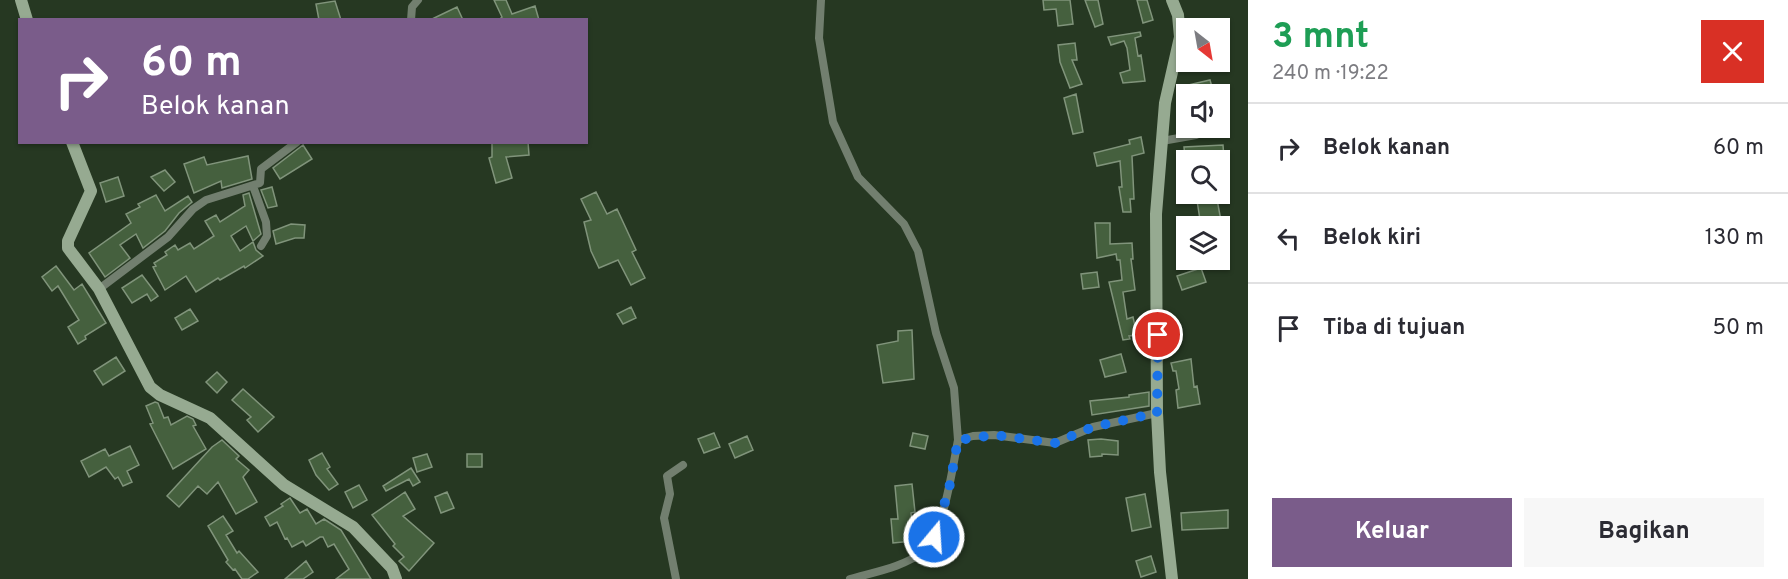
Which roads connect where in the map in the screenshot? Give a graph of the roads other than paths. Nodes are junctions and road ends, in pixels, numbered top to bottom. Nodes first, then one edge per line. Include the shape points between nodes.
1 (21, 0) edge
2 (418, 0) edge
3 (821, 0) edge
4 (1172, 0) edge
5 (26, 18) edge
6 (411, 18) edge
7 (1179, 138) edge
8 (1162, 141) junction
9 (73, 144) edge
10 (294, 144) edge
11 (253, 186) junction
12 (261, 246) dead end
13 (99, 289) junction
14 (1157, 413) junction
15 (958, 440) junction
16 (683, 465) dead end
17 (396, 579) edge
18 (676, 579) edge
19 (850, 579) edge
20 (1173, 579) edge

1 - 5 street
2 - 6 street via 412,7
3 - 15 street via 819,38 833,122 858,177 904,224 918,251 936,333 954,388
4 - 8 street via 1180,37 1165,103
7 - 8 street
8 - 14 street via 1156,214
9 - 13 street via 90,191 67,246
10 - 11 street via 261,169 261,183
11 - 12 street via 266,222 267,236
11 - 13 street via 206,200 168,237
13 - 17 street via 155,393 210,418 284,485 353,527 392,568
14 - 15 street via 1093,427 1055,443 994,435
14 - 20 street
15 - 19 street via 949,489 928,547 902,563
16 - 18 street via 667,476 670,495 664,518

